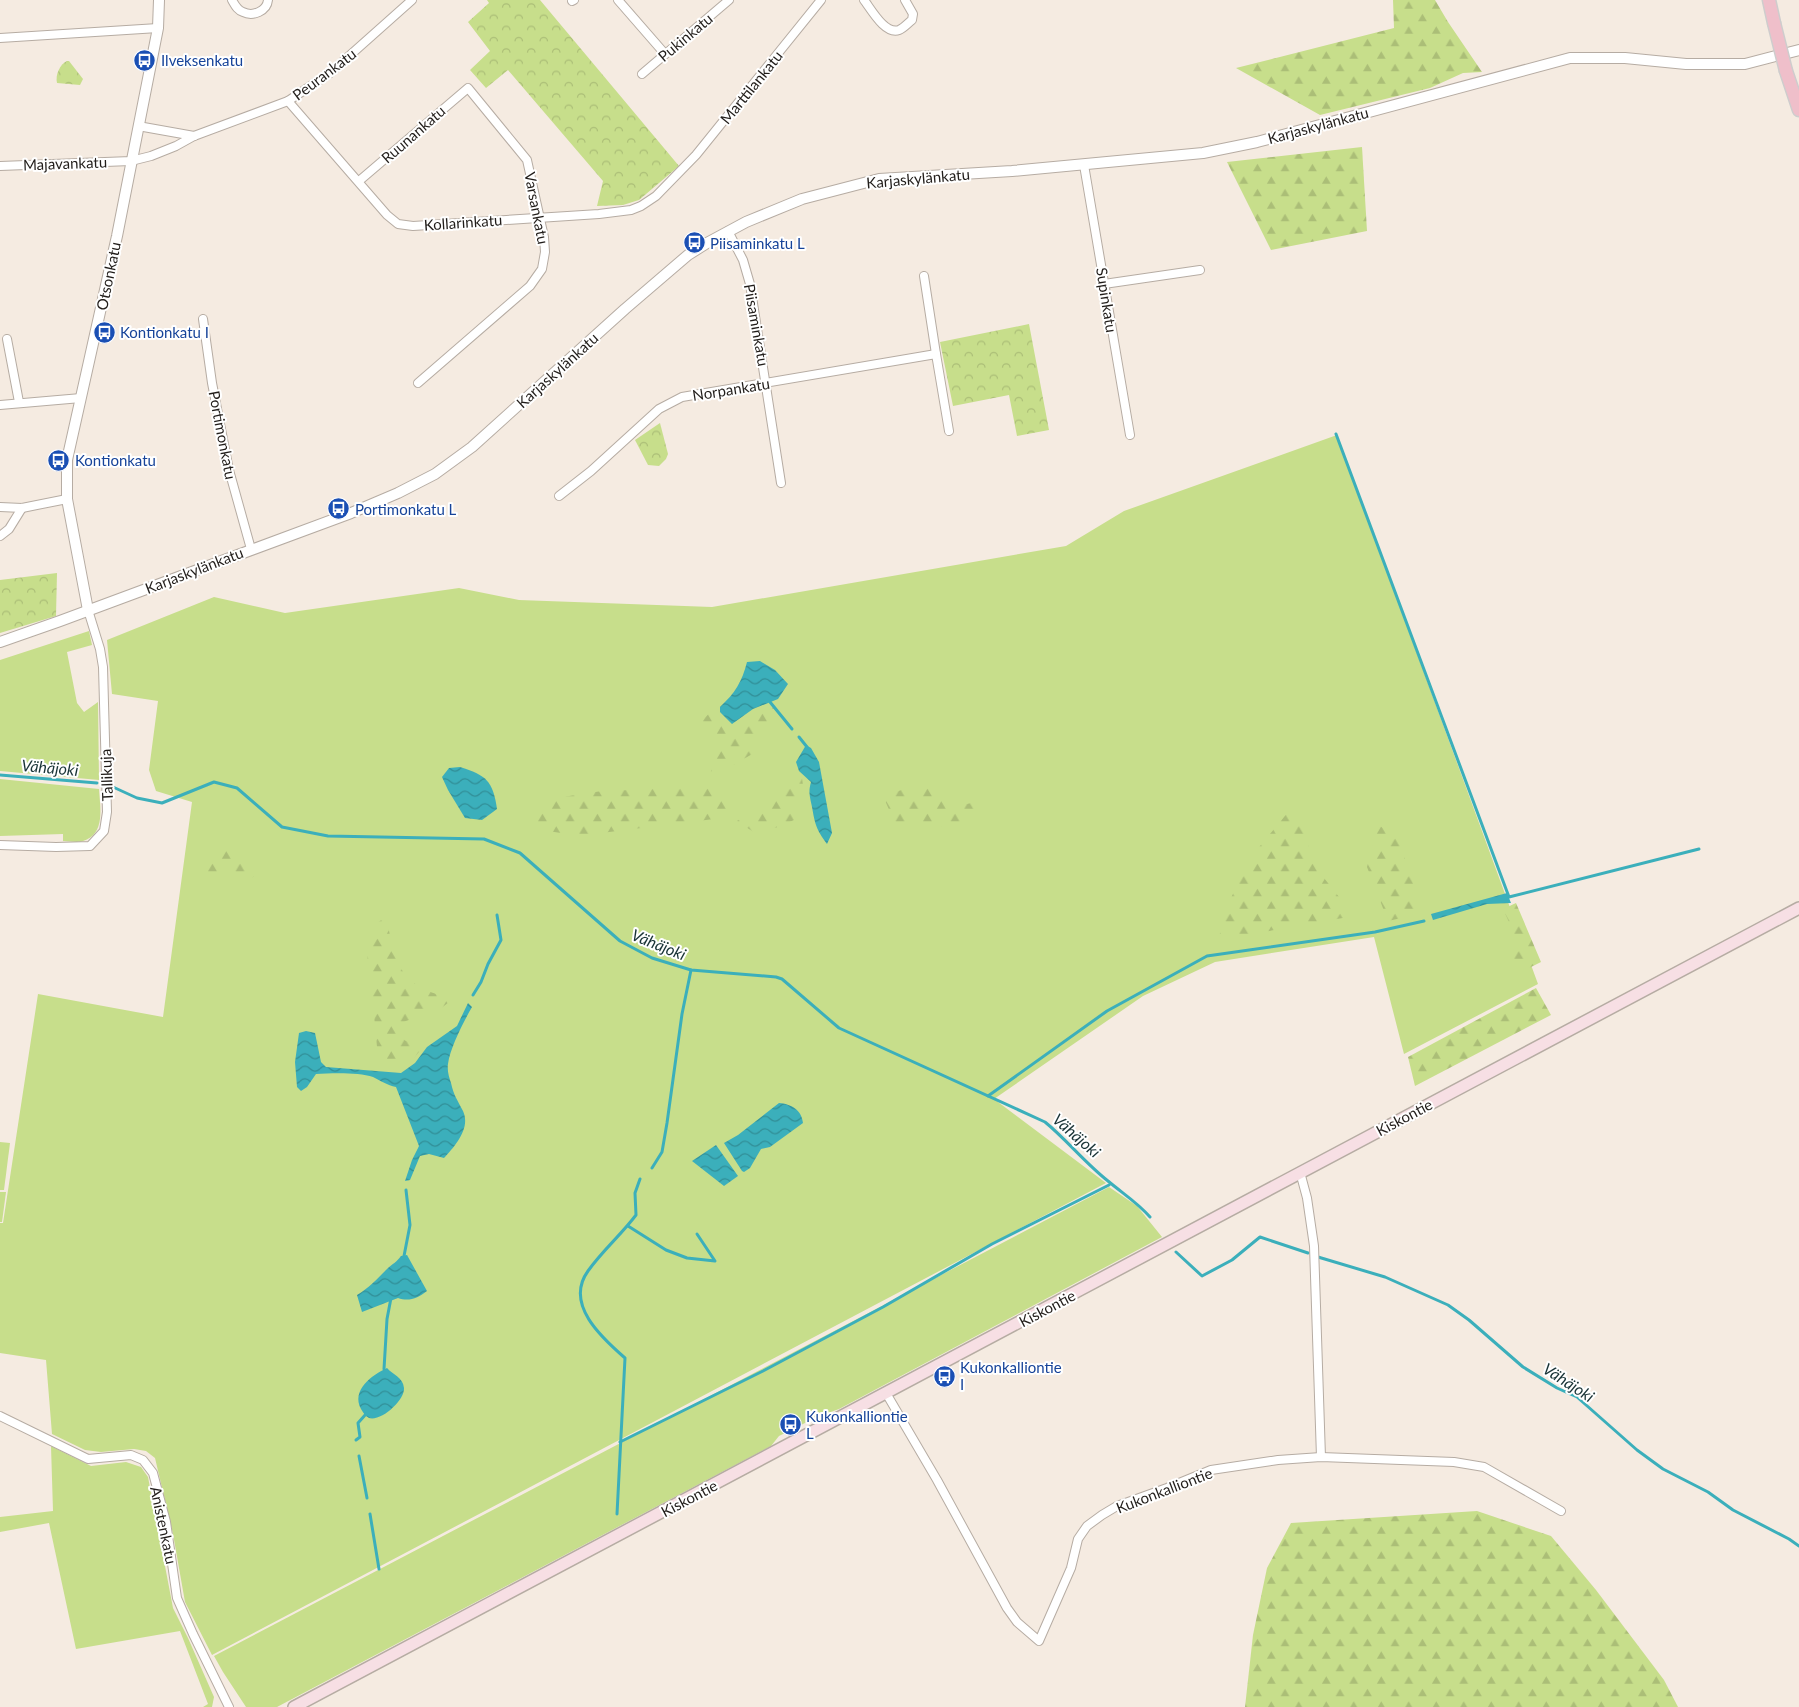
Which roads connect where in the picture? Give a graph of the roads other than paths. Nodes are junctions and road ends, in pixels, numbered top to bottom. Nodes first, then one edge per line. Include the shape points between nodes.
1 (159, 0) edge
2 (232, 0) edge
3 (268, 0) edge
4 (412, 0) edge
5 (618, 0) edge
6 (729, 0) edge
7 (820, 0) edge
8 (864, 0) edge
9 (905, 0) edge
10 (1769, 0) edge
11 (158, 28) junction
12 (0, 38) edge
13 (1799, 50) edge
14 (665, 54) junction
15 (642, 74) dead end
16 (468, 88) joint
17 (288, 101) junction
18 (1799, 110) edge
19 (138, 126) junction
20 (194, 136) junction
21 (131, 162) junction
22 (1084, 165) junction
23 (0, 166) edge
24 (679, 173) joint
25 (359, 181) junction
26 (539, 217) junction
27 (728, 231) junction
28 (1200, 270) dead end
29 (924, 276) dead end
30 (1104, 284) junction
31 (203, 319) dead end
32 (7, 339) dead end
33 (936, 354) junction
34 (418, 383) dead end
35 (766, 383) junction
36 (81, 398) junction
37 (19, 402) junction
38 (0, 405) edge
39 (950, 431) dead end
40 (1130, 435) dead end
41 (781, 483) dead end
42 (559, 496) dead end
43 (67, 499) junction
44 (0, 507) edge
45 (22, 508) junction
46 (0, 536) edge
47 (251, 549) junction
48 (88, 610) junction
49 (0, 642) edge
50 (0, 845) edge
51 (1799, 908) edge
52 (1300, 1172) junction
53 (886, 1393) junction
54 (0, 1416) edge
55 (1321, 1457) junction
56 (1561, 1511) dead end
57 (229, 1707) edge
58 (294, 1707) edge

1 - 11 street, Otsonkatu
2 - 3 street via 245,14 254,14 268,5
4 - 17 street, Peurankatu via 330,73
5 - 14 street
6 - 14 street, Pukinkatu
7 - 24 street, Marttilankatu via 714,135
8 - 9 street via 885,27 893,31 912,20 913,14
10 - 18 main road, bridge
11 - 12 street
11 - 19 street, Otsonkatu
13 - 22 street, Karjaskylänkatu via 1745,64 1570,58 1249,144 1203,153
14 - 15 street, Pukinkatu
16 - 25 street, Ruunankatu
16 - 26 street, Varsankatu via 528,160
17 - 20 street, Peurankatu
17 - 25 street, Kollarinkatu
19 - 20 street
19 - 21 street, Otsonkatu
20 - 21 street, Peurankatu
21 - 23 street, Majavankatu
21 - 36 street, Otsonkatu
22 - 27 street, Karjaskylänkatu via 879,179 795,201
22 - 30 street, Supinkatu
24 - 26 street, Kollarinkatu via 651,200 631,210
25 - 26 street, Kollarinkatu via 389,218 403,225
26 - 34 street, Varsankatu via 545,252 544,265 538,277
27 - 35 street, Piisaminkatu via 750,284
27 - 47 street, Karjaskylänkatu via 680,262 472,447 435,474 351,513
28 - 30 street
29 - 33 street
30 - 40 street, Supinkatu
31 - 47 street, Portimonkatu via 229,470
32 - 37 street
33 - 35 street, Norpankatu
33 - 39 street
35 - 41 street, Piisaminkatu
35 - 42 street, Norpankatu via 682,397 659,409 592,471
36 - 37 street
36 - 43 street, Otsonkatu via 67,460
37 - 38 street
43 - 45 street
43 - 48 street, Otsonkatu
44 - 45 street
45 - 46 street via 10,529
47 - 48 street, Karjaskylänkatu
48 - 49 street, Karjaskylänkatu
48 - 50 street, Tallikuja via 103,667 107,812 104,831 90,846
51 - 52 main road, Kiskontie
52 - 53 main road, Kiskontie
52 - 55 street via 1314,1246
53 - 55 street, Kukonkalliontie via 1007,1608 1039,1641 1071,1568 1078,1539 1087,1526 1102,1515 1211,1470
53 - 58 main road, Kiskontie
54 - 57 street, Anistenkatu via 88,1459 131,1455 143,1460 153,1473 166,1522 177,1598
55 - 56 street, Kukonkalliontie via 1454,1462 1484,1467

